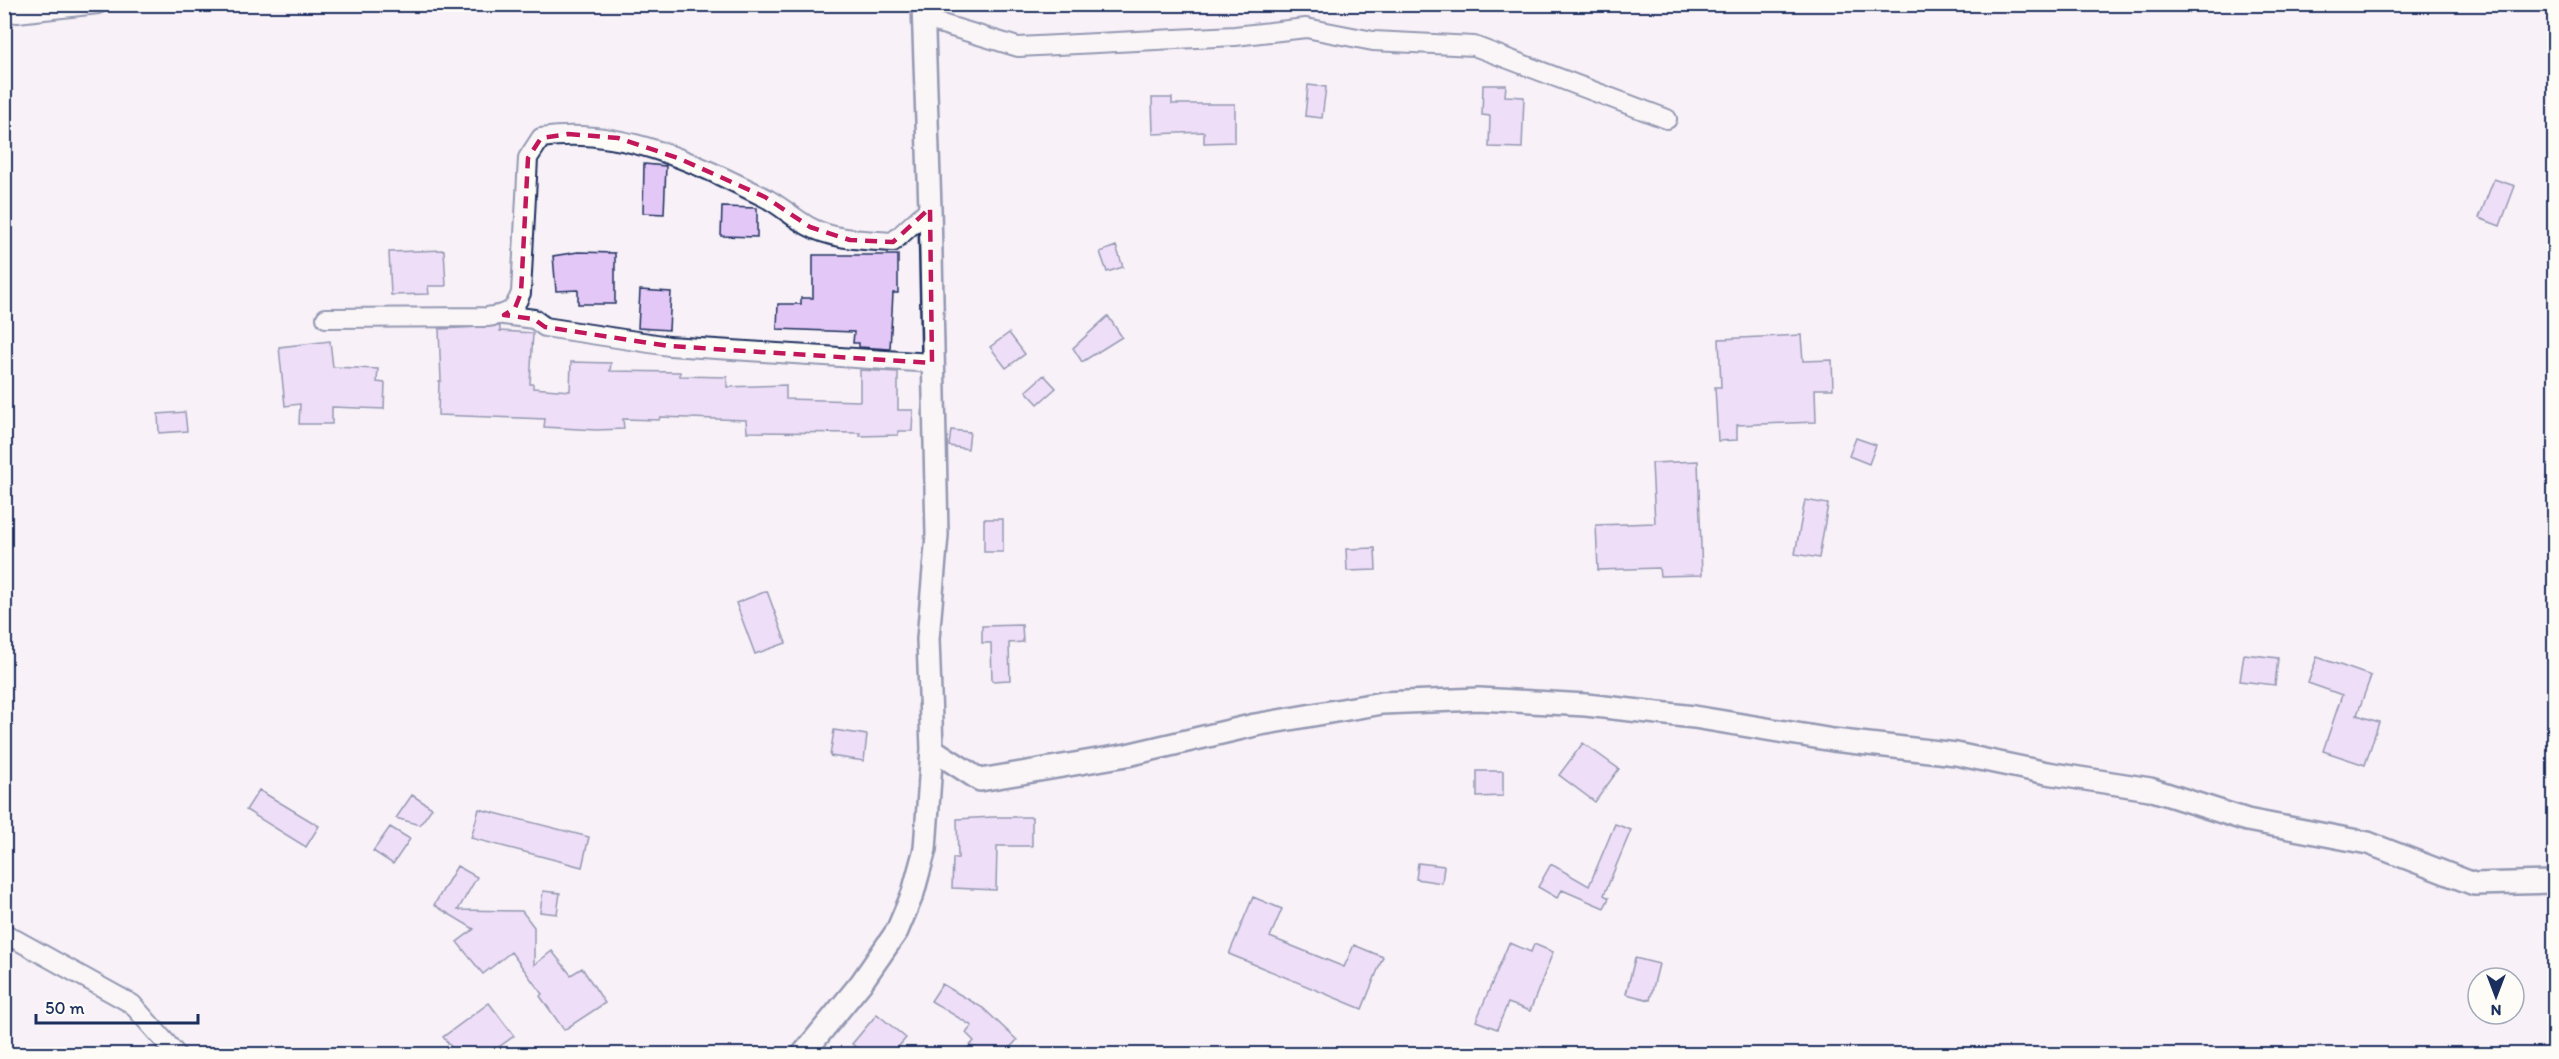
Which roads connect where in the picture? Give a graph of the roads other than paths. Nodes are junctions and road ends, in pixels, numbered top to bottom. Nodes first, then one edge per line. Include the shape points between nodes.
1 (98, 4) edge
2 (4, 11) edge
3 (922, 11) edge
4 (1667, 119) dead end
5 (930, 208) junction
6 (504, 315) junction
7 (327, 318) dead end
8 (932, 363) junction
9 (932, 749) junction
10 (2554, 882) edge
11 (4, 933) edge
12 (176, 1054) edge
13 (803, 1054) edge

1 - 2 street
3 - 4 street via 1018,47 1235,36 1306,28 1373,41 1474,46
3 - 5 street
5 - 6 street via 892,242 850,240 810,227 765,197 678,158 618,138 568,134 541,138 528,158 521,293 515,308
5 - 8 street
6 - 7 street
6 - 8 street via 534,319 546,327 669,346
8 - 9 street via 937,535 928,639
9 - 10 street via 980,780 1127,755 1255,725 1382,703 1479,699 1586,705 1956,754 2150,789 2247,820 2368,843 2474,884
9 - 13 street via 925,849 914,893 897,931 867,975
11 - 12 street via 132,1004

